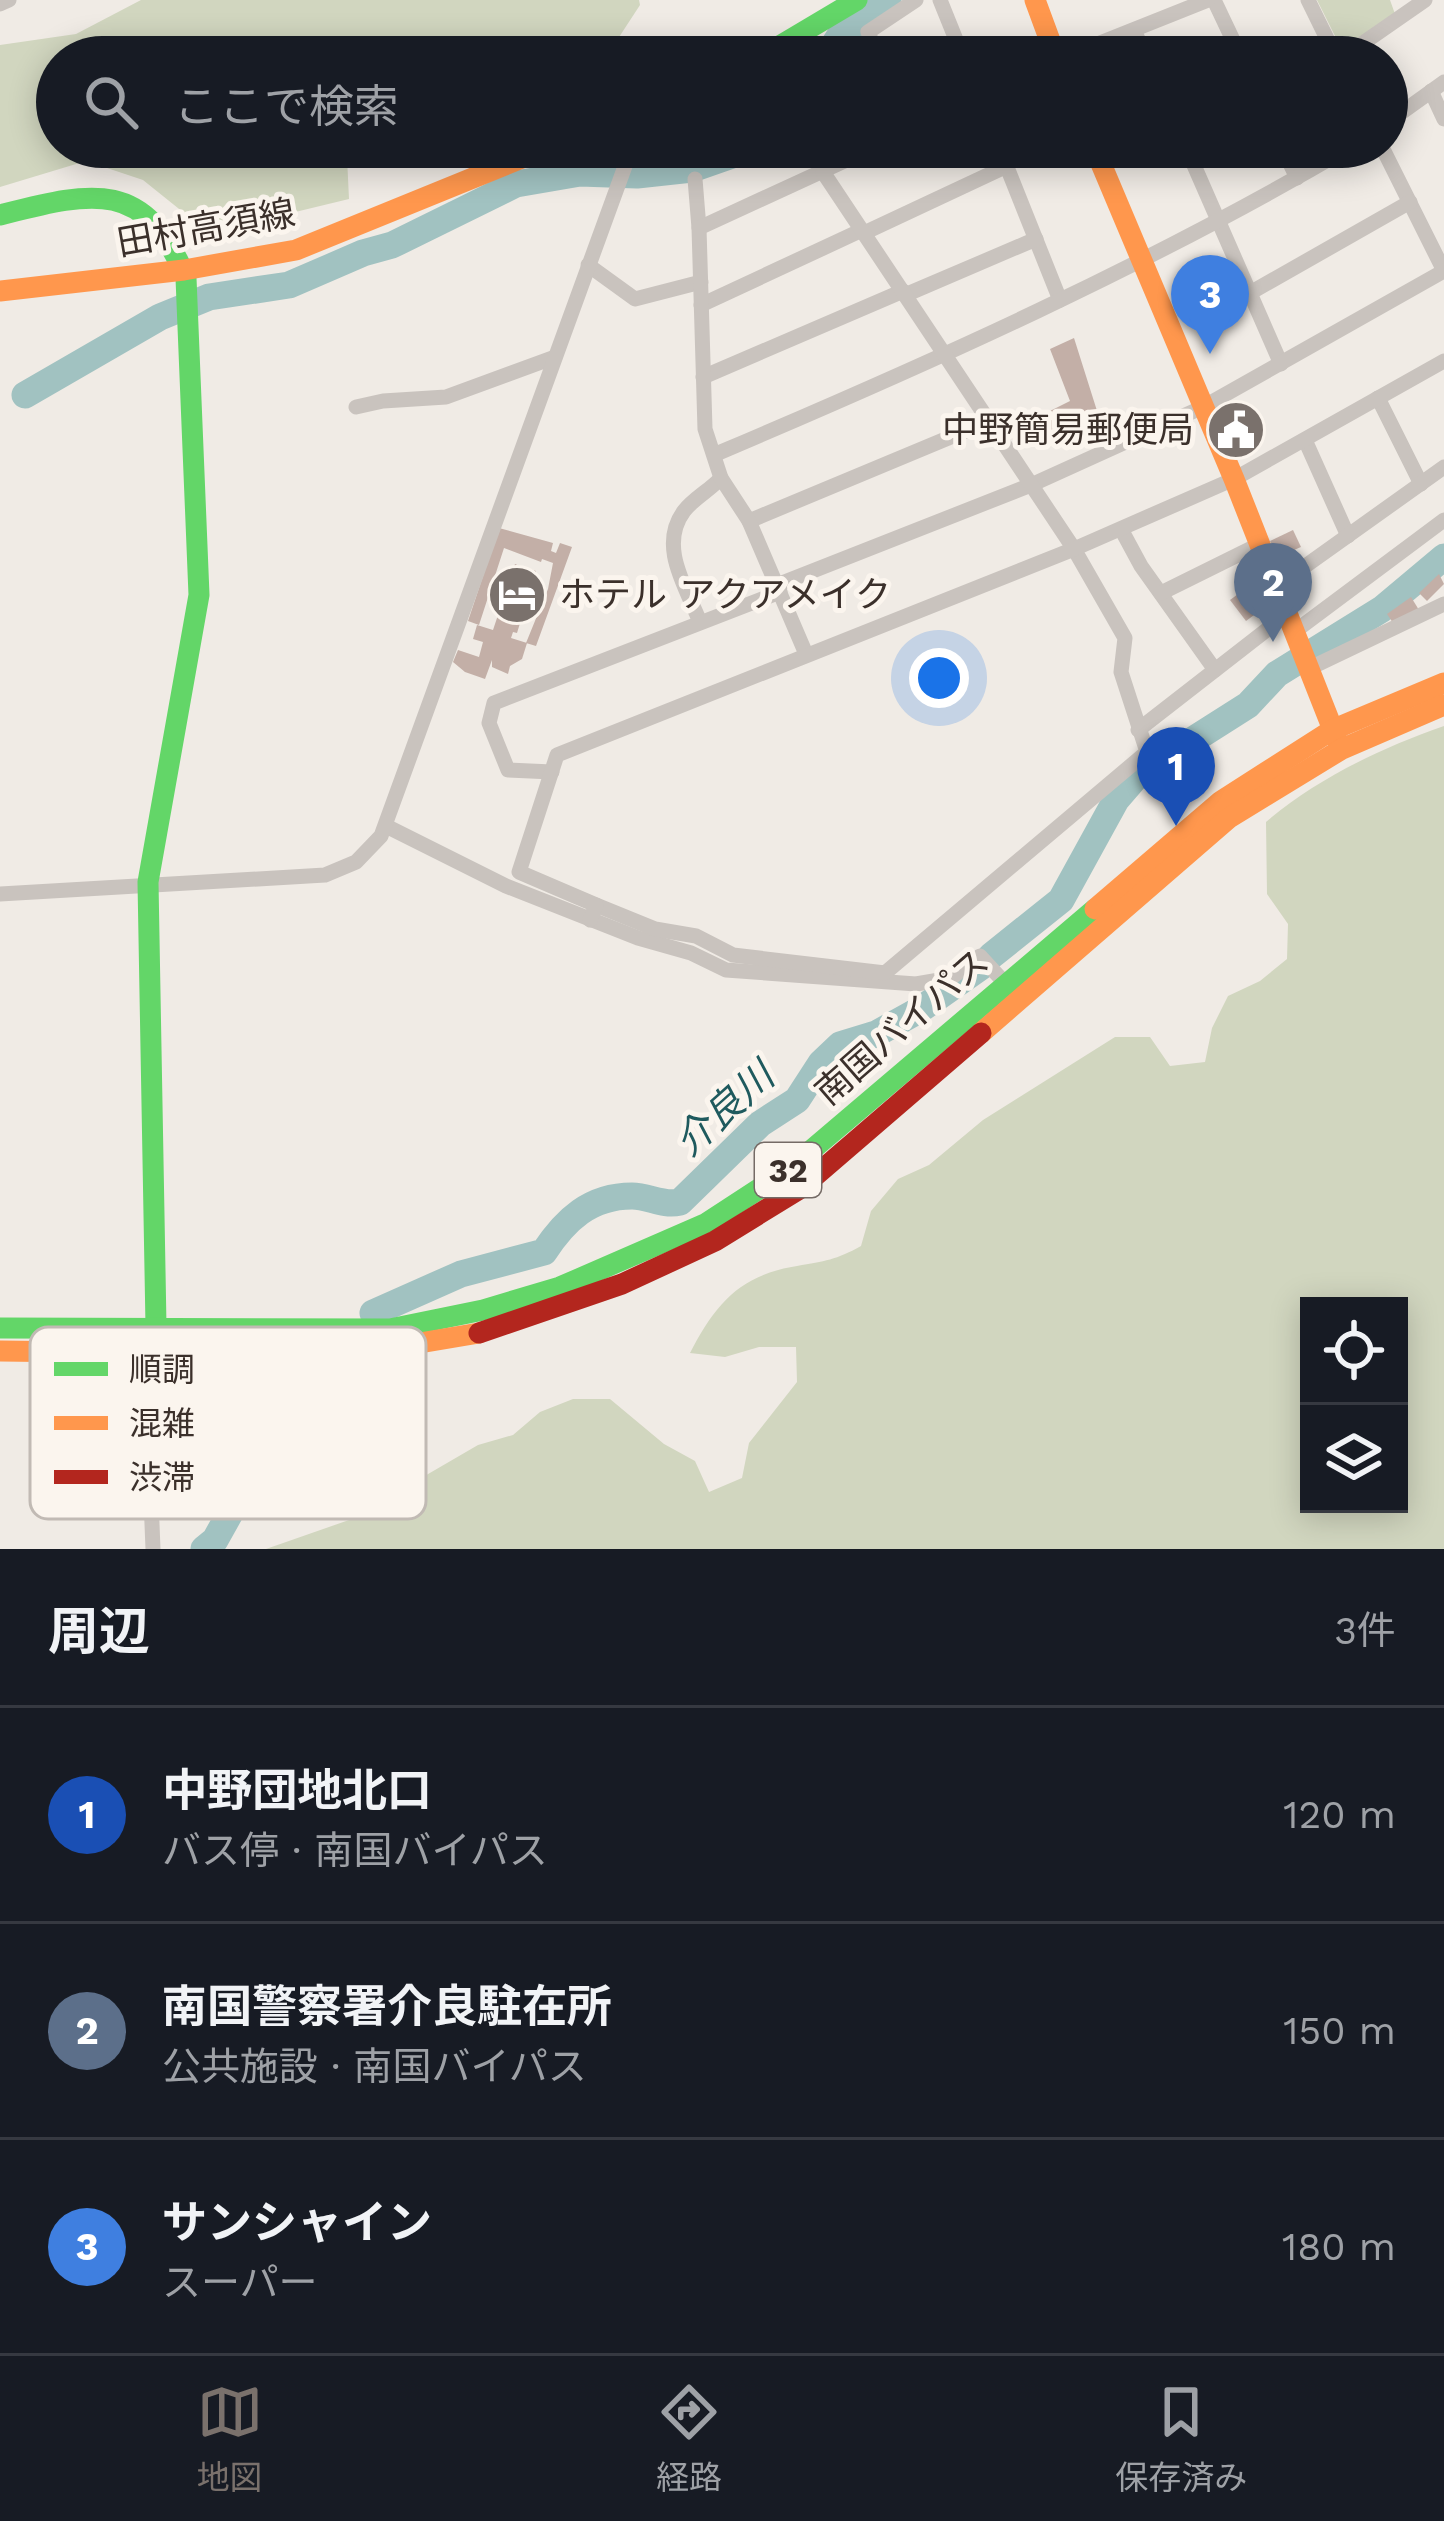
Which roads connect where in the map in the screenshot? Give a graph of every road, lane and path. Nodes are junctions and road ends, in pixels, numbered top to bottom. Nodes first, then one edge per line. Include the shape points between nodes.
1 (9, 0) edge
2 (856, 0) edge
3 (916, 0) edge
4 (940, 0) edge
5 (1035, 0) edge
6 (1211, 0) edge
7 (1308, 0) edge
8 (1425, 0) edge
9 (0, 4) edge
10 (1134, 30) junction
11 (796, 36) edge
12 (870, 36) edge
13 (955, 36) edge
14 (1048, 36) edge
15 (1119, 36) edge
16 (1137, 36) edge
17 (1229, 36) edge
18 (1328, 36) edge
19 (1371, 36) edge
20 (1437, 87) edge
21 (1408, 108) edge
22 (1444, 119) edge
23 (497, 168) edge
24 (624, 168) edge
25 (831, 168) edge
26 (1003, 168) edge
27 (1008, 168) edge
28 (1103, 168) edge
29 (1195, 168) edge
30 (1292, 168) edge
31 (1314, 168) edge
32 (1393, 168) edge
33 (823, 172) junction
34 (1297, 178) junction
35 (695, 179) dead end
36 (1410, 202) junction
37 (0, 215) edge
38 (1220, 223) junction
39 (699, 228) junction
40 (863, 232) junction
41 (1036, 239) junction
42 (1142, 261) junction
43 (588, 265) junction
44 (184, 270) junction
45 (1444, 271) edge
46 (701, 282) junction
47 (0, 291) edge
48 (904, 293) junction
49 (1250, 293) junction
50 (1060, 300) junction
51 (701, 305) junction
52 (946, 356) junction
53 (555, 357) junction
54 (1444, 361) edge
55 (1281, 364) junction
56 (704, 377) junction
57 (1378, 398) junction
58 (356, 407) dead end
59 (1203, 407) junction
60 (989, 421) junction
61 (1305, 440) junction
62 (716, 454) junction
63 (1444, 467) edge
64 (721, 478) junction
65 (1234, 479) junction
66 (1421, 484) junction
67 (1031, 485) junction
68 (1444, 520) edge
69 (749, 521) junction
70 (1121, 529) junction
71 (1348, 536) junction
72 (1259, 544) junction
73 (1074, 549) junction
74 (1276, 587) junction
75 (778, 588) junction
76 (1161, 593) junction
77 (1444, 604) edge
78 (700, 622) junction
79 (1299, 645) junction
80 (806, 654) junction
81 (1215, 670) junction
82 (1444, 683) edge
83 (1444, 705) edge
84 (1138, 730) junction
85 (1337, 740) junction
86 (552, 772) junction
87 (388, 827) junction
88 (148, 886) junction
89 (0, 894) edge
90 (593, 912) junction
91 (1004, 982) junction
92 (156, 1325) junction
93 (30, 1327) edge
94 (52, 1327) edge
95 (273, 1327) edge
96 (400, 1327) edge
97 (0, 1328) edge
98 (426, 1342) edge
99 (0, 1351) edge
100 (30, 1351) edge
101 (152, 1519) edge
102 (153, 1549) edge

1 - 9 street
2 - 11 main road
3 - 12 street
4 - 13 street
5 - 14 main road
6 - 10 street
6 - 17 street
7 - 18 street
8 - 19 street
10 - 15 street
10 - 16 street
20 - 21 street
20 - 22 street
23 - 44 main road, 田村高須線 via 296,250
24 - 43 street
25 - 33 street
26 - 40 street
27 - 41 street
28 - 42 main road
29 - 38 street
30 - 34 street
31 - 34 street
32 - 36 street
33 - 39 street
33 - 40 street
34 - 38 street
35 - 39 street
36 - 45 street
36 - 49 street
37 - 44 main road via 65,198 116,200 160,224
38 - 42 street
38 - 49 street
39 - 46 street
40 - 48 street
40 - 51 street
41 - 48 street
41 - 50 street
42 - 50 street
42 - 59 main road
43 - 46 street via 635,299
43 - 53 street
44 - 47 main road, 田村高須線
44 - 88 main road via 199,595
45 - 55 street
46 - 51 street
48 - 52 street
48 - 56 street
49 - 55 street
50 - 52 street
51 - 56 street
52 - 60 street
52 - 62 street
53 - 58 street via 446,397
53 - 87 street
54 - 57 street
55 - 59 street
56 - 62 street via 705,428
57 - 61 street
57 - 66 street
59 - 65 main road
59 - 67 street
60 - 67 street
60 - 69 street
61 - 65 street
61 - 71 street
62 - 64 street
63 - 66 street
64 - 69 street
64 - 78 street via 686,509 670,547
65 - 70 street
65 - 72 main road
66 - 71 street
67 - 73 street
67 - 75 street
68 - 79 street
69 - 75 street
70 - 73 street
70 - 76 street
71 - 74 street
72 - 74 main road
72 - 76 street
73 - 80 street
73 - 84 street via 1125,638 1121,672
74 - 79 main road
75 - 78 street
75 - 80 street
76 - 81 street
77 - 79 street
78 - 86 street via 494,703 488,723 508,770
79 - 81 street
79 - 85 main road
80 - 86 street via 557,755
81 - 84 street
82 - 85 main road, 南国バイパス / 32
83 - 85 main road, 南国バイパス / 32
84 - 90 street via 1147,752 885,973 733,955 696,936
85 - 91 main road, 南国バイパス / 32 via 1220,801
85 - 98 main road, 南国バイパス / 32 via 1229,818 801,1188 715,1241 622,1284 488,1331
86 - 90 street via 519,872
87 - 88 street via 356,862 325,875
87 - 90 street via 493,880
88 - 89 street
88 - 92 main road
90 - 91 street via 726,970 916,984 951,978 980,956
91 - 96 main road, 南国バイパス / 32 via 788,1170 705,1224 560,1288
92 - 94 main road, 南国バイパス / 32
92 - 95 main road, 南国バイパス / 32
93 - 97 main road, 南国バイパス / 32
99 - 100 main road, 南国バイパス / 32
101 - 102 street

